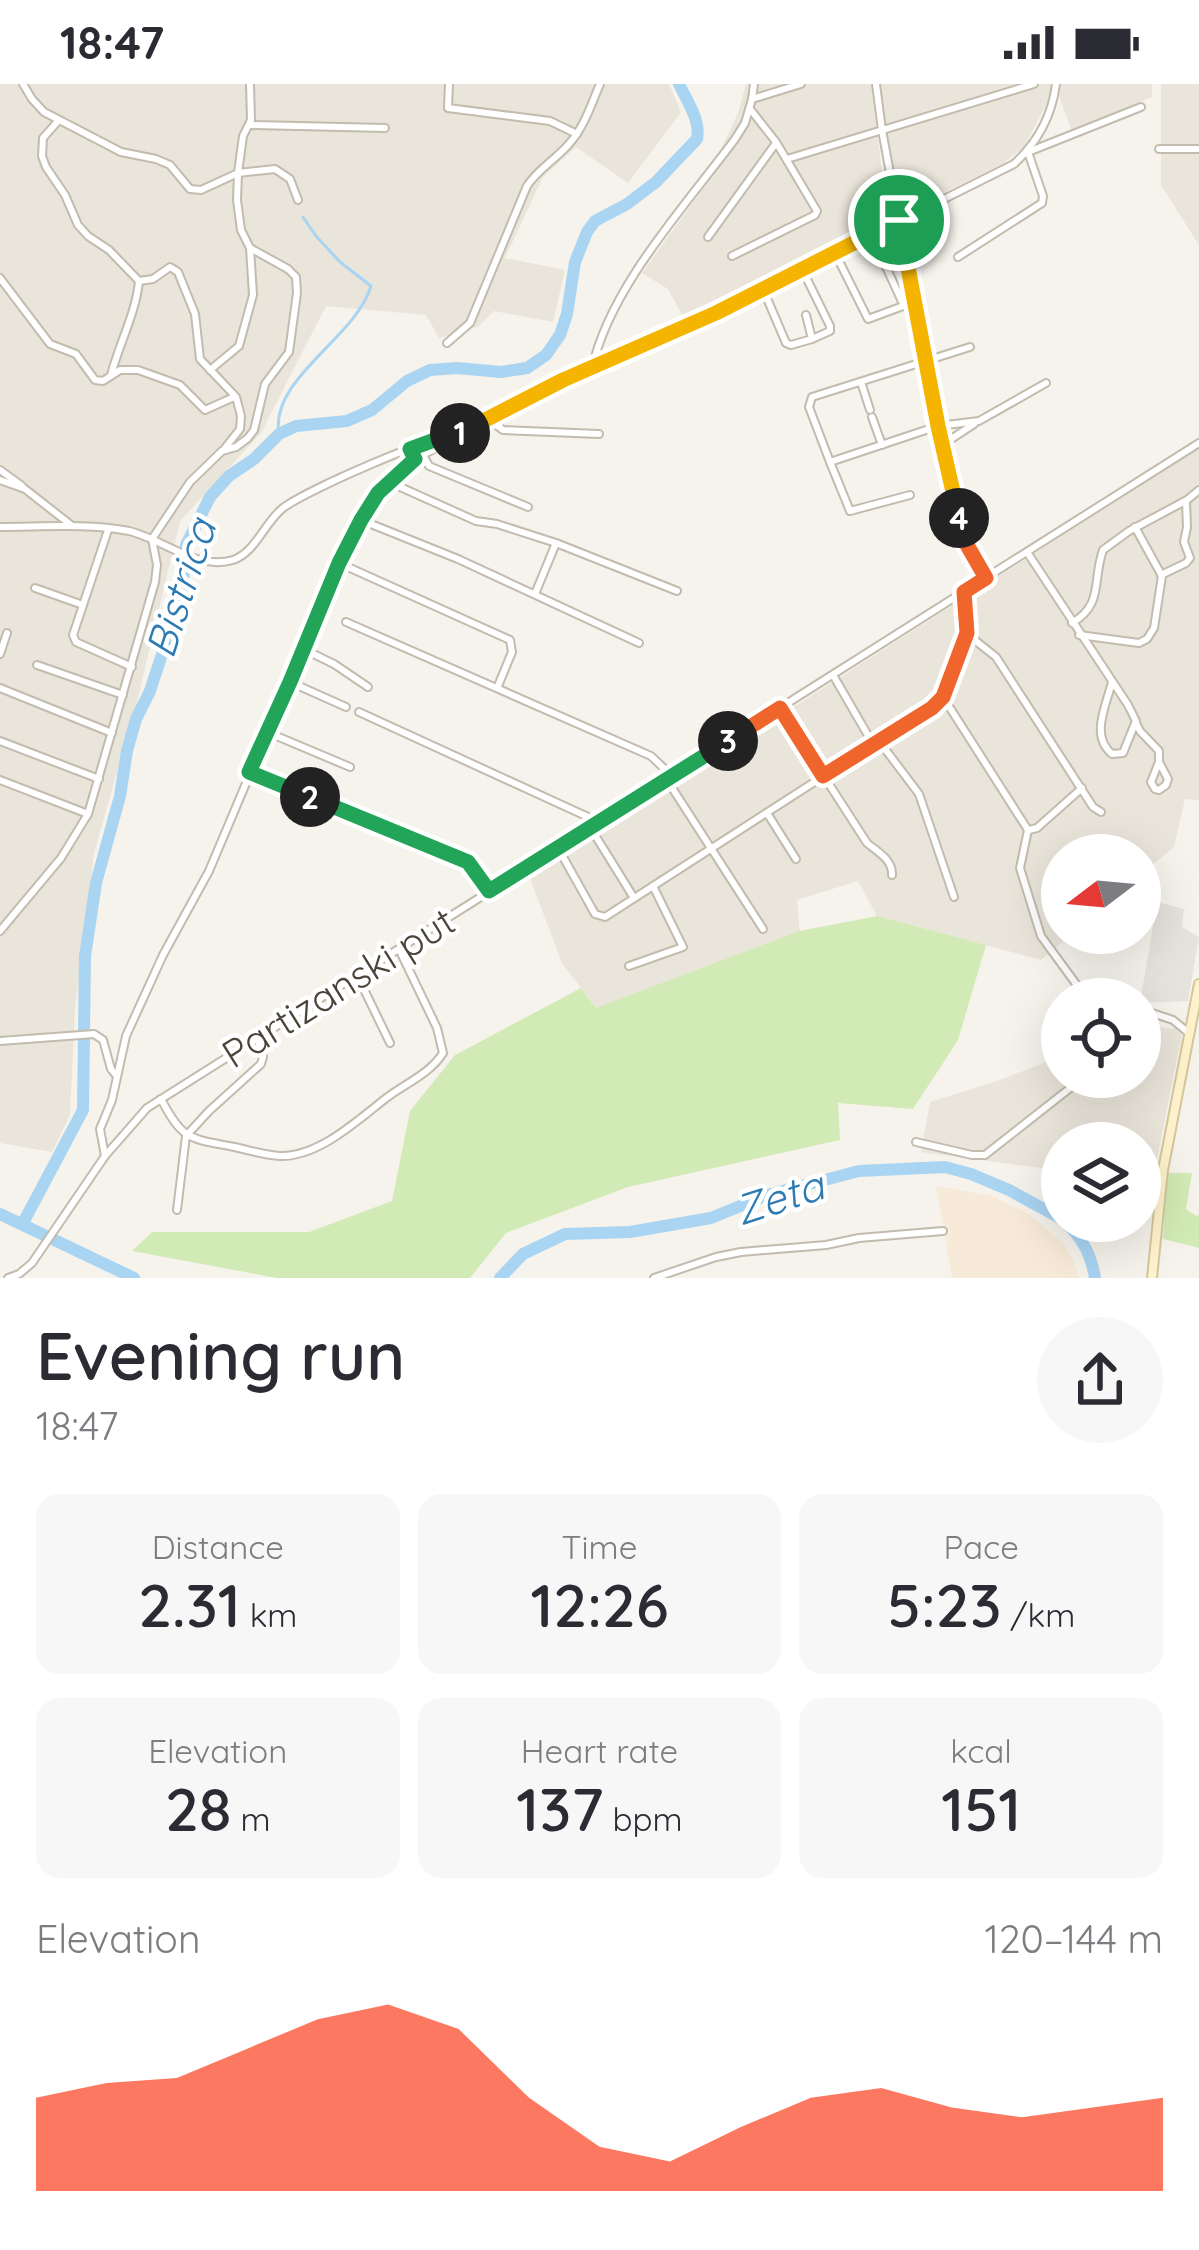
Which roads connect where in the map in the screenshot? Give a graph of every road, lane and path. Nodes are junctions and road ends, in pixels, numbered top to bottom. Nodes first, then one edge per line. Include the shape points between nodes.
1 (23, 84) edge
2 (250, 84) edge
3 (449, 84) edge
4 (599, 84) edge
5 (754, 84) edge
6 (801, 84) edge
7 (876, 84) edge
8 (1034, 84) edge
9 (1056, 84) edge
10 (752, 99) junction
11 (1141, 107) dead end
12 (750, 109) junction
13 (59, 120) junction
14 (250, 125) junction
15 (385, 128) dead end
16 (882, 130) junction
17 (577, 134) junction
18 (776, 142) junction
19 (1160, 149) dead end
20 (1199, 149) edge
21 (1028, 152) junction
22 (787, 159) junction
23 (238, 173) junction
24 (298, 200) dead end
25 (899, 220) junction
26 (708, 237) dead end
27 (250, 248) junction
28 (893, 248) dead end
29 (836, 253) junction
30 (732, 256) dead end
31 (958, 256) dead end
32 (802, 269) junction
33 (0, 278) edge
34 (139, 281) junction
35 (763, 289) junction
36 (914, 302) junction
37 (904, 306) junction
38 (806, 315) dead end
39 (812, 339) junction
40 (447, 343) dead end
41 (970, 347) dead end
42 (926, 363) junction
43 (592, 369) junction
44 (210, 370) junction
45 (111, 375) junction
46 (861, 382) junction
47 (1046, 383) dead end
48 (236, 397) junction
49 (493, 417) junction
50 (979, 421) junction
51 (938, 426) junction
52 (460, 434) junction
53 (599, 434) dead end
54 (1199, 442) edge
55 (883, 445) junction
56 (942, 445) junction
57 (410, 449) junction
58 (222, 451) junction
59 (419, 457) junction
60 (830, 462) junction
61 (0, 470) edge
62 (0, 480) edge
63 (388, 482) junction
64 (25, 489) junction
65 (1199, 490) edge
66 (910, 495) dead end
67 (1186, 500) junction
68 (528, 506) dead end
69 (361, 520) junction
70 (0, 527) edge
71 (74, 527) junction
72 (1135, 527) junction
73 (108, 530) junction
74 (152, 539) junction
75 (556, 543) junction
76 (169, 548) junction
77 (1027, 552) junction
78 (339, 563) junction
79 (157, 565) junction
80 (1161, 574) junction
81 (986, 578) junction
82 (35, 588) dead end
83 (677, 591) dead end
84 (964, 592) junction
85 (535, 594) junction
86 (83, 605) junction
87 (346, 622) dead end
88 (1072, 623) junction
89 (7, 633) dead end
90 (967, 633) junction
91 (1079, 635) junction
92 (639, 643) dead end
93 (303, 649) junction
94 (0, 654) edge
95 (38, 665) dead end
96 (132, 667) junction
97 (833, 674) junction
98 (290, 682) junction
99 (1112, 682) junction
100 (498, 686) junction
101 (368, 687) dead end
102 (0, 688) edge
103 (123, 695) junction
104 (943, 697) junction
105 (346, 706) dead end
106 (780, 708) junction
107 (359, 712) dead end
108 (1136, 721) junction
109 (267, 732) junction
110 (112, 734) junction
111 (0, 741) edge
112 (876, 743) junction
113 (1159, 761) dead end
114 (350, 767) dead end
115 (249, 772) junction
116 (823, 776) junction
117 (669, 778) junction
118 (99, 779) junction
119 (0, 780) edge
120 (1082, 788) junction
121 (1101, 812) dead end
122 (767, 813) junction
123 (88, 814) junction
124 (599, 822) junction
125 (590, 827) junction
126 (1028, 830) junction
127 (558, 848) junction
128 (710, 849) junction
129 (796, 859) dead end
130 (892, 875) dead end
131 (652, 886) junction
132 (489, 891) junction
133 (954, 897) dead end
134 (634, 898) junction
135 (763, 929) dead end
136 (0, 931) edge
137 (399, 948) junction
138 (629, 965) dead end
139 (358, 975) junction
140 (1072, 978) edge
141 (1199, 984) edge
142 (1161, 1016) edge
143 (1190, 1034) junction
144 (257, 1038) junction
145 (0, 1041) edge
146 (389, 1042) dead end
147 (116, 1074) junction
148 (1056, 1098) edge
149 (161, 1099) junction
150 (186, 1136) junction
151 (916, 1142) dead end
152 (106, 1156) junction
153 (177, 1210) dead end
154 (944, 1231) dead end
155 (21, 1276) edge
156 (8, 1278) edge
157 (654, 1278) edge
158 (1152, 1278) edge

1 - 13 street
2 - 14 street
3 - 17 street via 448,108 550,121
4 - 17 street
5 - 10 street
6 - 10 street
7 - 16 street
8 - 16 street
9 - 21 street
10 - 12 street
11 - 21 street
12 - 18 street
12 - 43 street via 604,328
13 - 23 street via 121,152 170,165 190,189
13 - 34 street via 43,138 46,167 78,225
14 - 15 street
14 - 23 street
16 - 22 street
16 - 25 street
17 - 40 street via 527,186 470,323
18 - 22 street
18 - 26 street
19 - 20 street
21 - 25 street
21 - 31 street via 1042,203
22 - 30 street via 815,215
23 - 24 street via 280,170
23 - 27 street via 241,230
25 - 29 street
25 - 36 street
27 - 44 street via 253,295 239,346
27 - 58 street via 296,278 292,335 261,392 254,430
28 - 37 street via 881,258
29 - 32 street
29 - 37 street via 868,319
32 - 35 street
32 - 39 street via 830,326
33 - 45 street via 50,344 76,354 95,380
34 - 44 street via 170,267 178,272 196,314 198,353
34 - 45 street
35 - 39 street via 786,344
35 - 43 street
36 - 37 street
36 - 42 street
38 - 39 street
41 - 42 street
42 - 46 street
42 - 51 street
43 - 49 street
44 - 48 street
45 - 48 street via 138,370 180,385 205,410
46 - 55 street
46 - 60 street via 809,401
47 - 50 street
48 - 58 street via 240,429
49 - 52 street
49 - 53 street via 502,430
50 - 51 street
50 - 56 street
51 - 55 street
51 - 56 street
52 - 57 street
52 - 59 street
54 - 77 street, Partizanski put
55 - 60 street
56 - 81 street via 960,525
57 - 59 street
57 - 76 street via 295,500 237,559 209,562
58 - 74 street
59 - 63 street
59 - 68 street
60 - 66 street via 850,511
61 - 64 street
62 - 64 street
63 - 69 street
63 - 75 street via 476,521
64 - 71 street
65 - 67 street
67 - 72 street
67 - 80 street via 1190,559
69 - 78 street
69 - 85 street
70 - 71 street
71 - 73 street
72 - 80 street
72 - 88 street via 1101,554 1091,606
73 - 74 street
73 - 86 street
74 - 76 street
74 - 79 street
75 - 83 street
75 - 85 street
76 - 79 street
77 - 81 street, Partizanski put
77 - 88 street
78 - 93 street
78 - 100 street via 510,640
79 - 96 street
80 - 91 street via 1154,628 1143,642
81 - 84 street, Partizanski put
82 - 86 street
84 - 90 street
84 - 97 street, Partizanski put
85 - 92 street
86 - 96 street via 76,642
87 - 100 street
88 - 91 street
89 - 94 street
90 - 104 street
90 - 120 street via 996,657
91 - 99 street
93 - 98 street
93 - 101 street
95 - 103 street
96 - 103 street
97 - 106 street, Partizanski put
97 - 112 street
98 - 105 street
98 - 109 street
99 - 108 street
99 - 108 street via 1103,746 1123,753
100 - 117 street via 651,756
102 - 110 street
103 - 110 street
104 - 112 street
104 - 126 street
106 - 116 street
106 - 117 street, Partizanski put
107 - 124 street
108 - 113 street
109 - 114 street
109 - 115 street
110 - 118 street
111 - 118 street
112 - 116 street
112 - 133 street via 919,794
115 - 132 street via 468,862
115 - 147 street via 143,997
116 - 122 street
116 - 130 street
117 - 124 street, Partizanski put
117 - 128 street
118 - 123 street
119 - 123 street
120 - 121 street
120 - 126 street
122 - 128 street
122 - 129 street
123 - 136 street
124 - 125 street, Partizanski put
125 - 127 street, Partizanski put
125 - 134 street
126 - 140 street via 1020,868 1041,936
127 - 132 street, Partizanski put
127 - 134 street via 600,917
128 - 131 street
128 - 135 street
131 - 134 street
131 - 138 street via 683,947
132 - 137 street, Partizanski put
137 - 139 street, Partizanski put
137 - 150 street via 442,1047 435,1065 351,1129 294,1155
139 - 144 street, Partizanski put
139 - 146 street
141 - 143 main road
142 - 143 street
143 - 158 main road
144 - 149 street, Partizanski put
144 - 150 street via 255,1073
145 - 147 street via 94,1034
147 - 152 street via 100,1129
148 - 151 street via 985,1155
149 - 150 street
149 - 152 street, Partizanski put
150 - 153 street
152 - 155 street, Partizanski put
154 - 157 street via 741,1252
155 - 156 street

